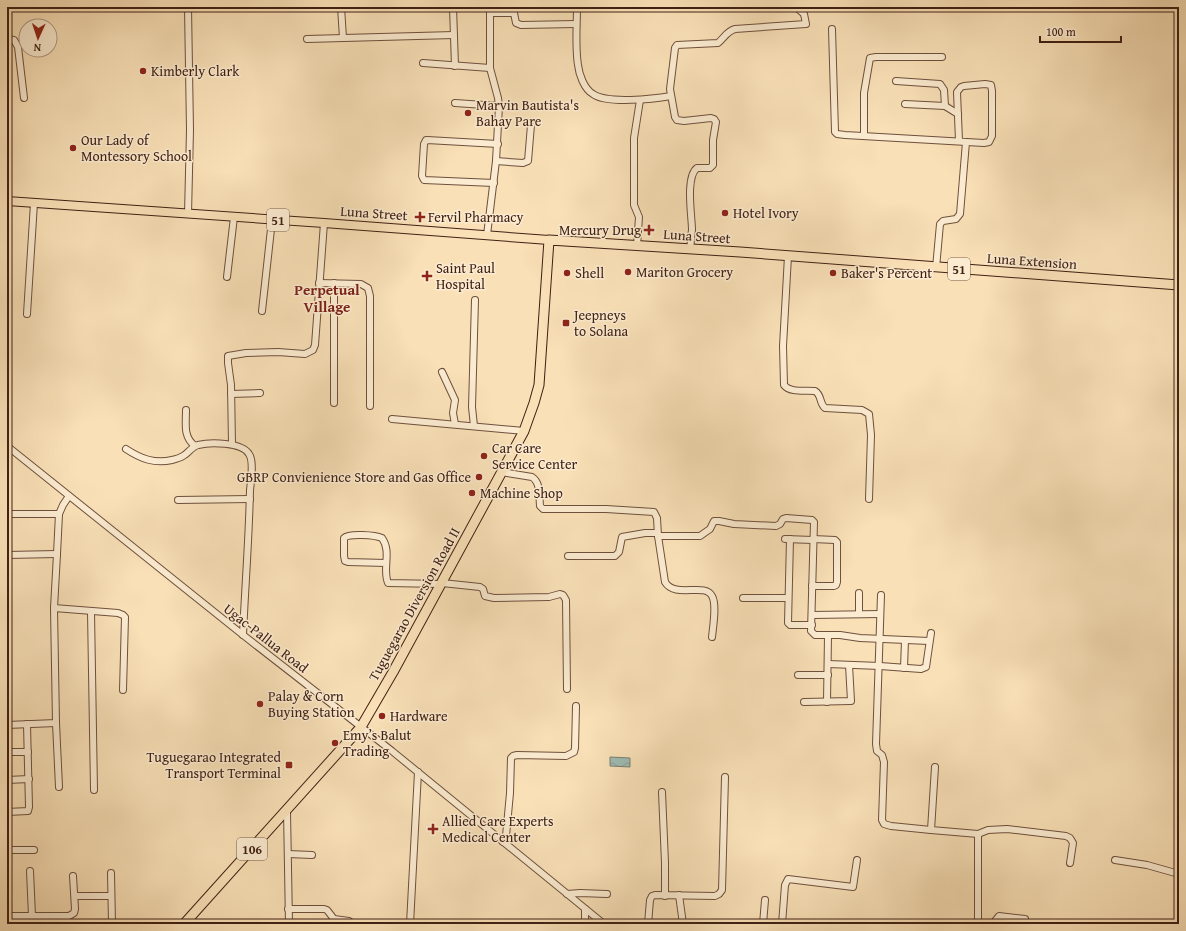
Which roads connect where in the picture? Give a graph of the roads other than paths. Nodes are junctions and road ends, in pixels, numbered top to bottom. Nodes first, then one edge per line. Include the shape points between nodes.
1 (21, 7) edge
2 (27, 7) edge
3 (45, 7) edge
4 (188, 7) edge
5 (341, 7) edge
6 (453, 7) edge
7 (577, 7) edge
8 (796, 7) edge
9 (490, 10) edge
10 (514, 10) edge
11 (576, 24) junction
12 (832, 29) dead end
13 (454, 35) junction
14 (343, 38) junction
15 (7, 39) edge
16 (307, 39) dead end
17 (942, 57) dead end
18 (423, 63) dead end
19 (455, 66) junction
20 (490, 68) junction
21 (896, 80) dead end
22 (671, 96) junction
23 (24, 98) dead end
24 (640, 100) junction
25 (455, 103) dead end
26 (905, 104) dead end
27 (499, 106) junction
28 (944, 106) junction
29 (958, 114) junction
30 (531, 125) dead end
31 (864, 136) junction
32 (962, 142) junction
33 (498, 144) junction
34 (496, 161) junction
35 (494, 183) junction
36 (7, 201) edge
37 (34, 203) junction
38 (188, 214) junction
39 (234, 217) junction
40 (272, 220) junction
41 (324, 223) junction
42 (486, 235) junction
43 (549, 240) junction
44 (637, 246) junction
45 (690, 249) junction
46 (740, 252) joint
47 (788, 256) junction
48 (936, 268) junction
49 (227, 277) dead end
50 (319, 283) junction
51 (334, 283) junction
52 (1179, 285) edge
53 (475, 300) dead end
54 (262, 310) dead end
55 (27, 314) dead end
56 (442, 372) dead end
57 (260, 393) dead end
58 (231, 394) junction
59 (334, 403) dead end
60 (370, 406) dead end
61 (186, 410) dead end
62 (392, 419) dead end
63 (455, 424) junction
64 (474, 426) junction
65 (524, 431) junction
66 (232, 444) junction
67 (7, 446) edge
68 (195, 446) junction
69 (126, 449) dead end
70 (501, 472) junction
71 (69, 496) junction
72 (250, 499) junction
73 (869, 499) dead end
74 (178, 500) dead end
75 (7, 514) edge
76 (59, 514) junction
77 (658, 535) junction
78 (813, 540) junction
79 (57, 554) junction
80 (7, 555) edge
81 (568, 556) dead end
82 (386, 563) junction
83 (441, 583) junction
84 (812, 586) junction
85 (859, 593) dead end
86 (881, 595) dead end
87 (743, 598) dead end
88 (788, 598) junction
89 (54, 608) junction
90 (91, 612) junction
91 (859, 614) junction
92 (880, 614) junction
93 (812, 615) junction
94 (812, 625) junction
95 (931, 633) dead end
96 (828, 635) junction
97 (243, 636) junction
98 (712, 637) dead end
99 (880, 639) junction
100 (905, 640) junction
101 (929, 641) junction
102 (828, 664) junction
103 (849, 665) junction
104 (880, 666) junction
105 (904, 668) junction
106 (798, 675) dead end
107 (828, 675) junction
108 (568, 689) dead end
109 (122, 690) dead end
110 (804, 702) dead end
111 (827, 702) junction
112 (576, 706) dead end
113 (56, 723) junction
114 (27, 724) junction
115 (7, 725) edge
116 (361, 727) junction
117 (7, 752) edge
118 (28, 752) junction
119 (935, 768) dead end
120 (418, 772) junction
121 (725, 777) dead end
122 (29, 779) junction
123 (7, 780) edge
124 (59, 787) dead end
125 (94, 790) dead end
126 (662, 792) dead end
127 (286, 810) junction
128 (7, 812) edge
129 (931, 830) junction
130 (978, 834) junction
131 (503, 842) junction
132 (7, 850) edge
133 (34, 850) dead end
134 (288, 854) junction
135 (312, 855) dead end
136 (857, 860) dead end
137 (1115, 860) dead end
138 (1070, 863) dead end
139 (30, 871) dead end
140 (110, 874) dead end
141 (1179, 874) edge
142 (73, 876) dead end
143 (567, 894) junction
144 (607, 894) dead end
145 (679, 895) junction
146 (75, 896) junction
147 (111, 896) junction
148 (665, 896) junction
149 (765, 900) dead end
150 (288, 909) junction
151 (585, 909) junction
152 (7, 916) edge
153 (32, 916) junction
154 (1025, 919) dead end
155 (112, 924) edge
156 (184, 924) edge
157 (289, 924) edge
158 (353, 924) edge
159 (410, 924) edge
160 (585, 924) edge
161 (604, 924) edge
162 (648, 924) edge
163 (683, 924) edge
164 (763, 924) edge
165 (782, 924) edge
166 (978, 924) edge
167 (995, 924) edge

1 - 2 street
2 - 3 street
4 - 38 street
5 - 14 street
6 - 13 street
7 - 11 street
8 - 22 street via 804,14 806,24 735,29 718,43 676,46 670,81
9 - 10 street
9 - 20 street
10 - 11 street via 516,24
11 - 24 street via 580,75 592,94 598,97
12 - 31 street via 835,132 841,135
13 - 14 street
13 - 19 street
14 - 16 street
15 - 23 street via 14,40 18,47
17 - 31 street via 870,58 864,93
18 - 19 street
19 - 20 street
20 - 27 street
21 - 28 street via 942,85
22 - 24 street
22 - 45 street via 677,120 711,118 716,122 713,165 710,168 696,168 693,173
24 - 44 street via 634,138 634,205 639,217
25 - 27 street
26 - 28 street
27 - 33 street
28 - 29 street
29 - 32 street
29 - 32 street via 957,92 961,87 990,85 991,140 984,143
30 - 34 street via 528,161
31 - 32 street
32 - 48 street via 960,214 956,220 943,221 940,224
33 - 34 street
33 - 35 street via 426,140 424,144 424,180
34 - 35 street
35 - 42 street
36 - 37 main road, Luna Street / 51
37 - 38 main road, Luna Street / 51
37 - 55 street
38 - 39 main road, Luna Street / 51
39 - 40 main road, Luna Street / 51
39 - 49 street
40 - 41 main road, Luna Street / 51
40 - 54 street
41 - 42 main road, Luna Street / 51
41 - 50 street
42 - 43 main road, Luna Street / 51
43 - 44 highway, Luna Street / 51
43 - 65 highway, Tuguegarao Diversion Road Ⅱ / 106 via 539,385
44 - 45 highway, Luna Street / 51
45 - 46 highway, Luna Street / 51
46 - 47 highway, Luna Extension / 51
47 - 48 highway, Luna Extension / 51
47 - 73 street via 783,346 784,385 791,390 815,391 825,408 862,410 869,414
48 - 52 highway, Luna Extension / 51
50 - 51 street
50 - 58 street via 318,322 313,350 305,354 278,352 228,356
51 - 59 street
51 - 60 street via 361,284 368,288
53 - 64 street via 472,407
56 - 63 street via 455,400
57 - 58 street
58 - 66 street
61 - 68 street via 188,441
62 - 63 street
63 - 64 street
64 - 65 street
65 - 70 highway, Tuguegarao Diversion Road Ⅱ / 106
66 - 68 street
66 - 72 street via 250,455
67 - 71 street, Ugac-Pallua Road
68 - 69 street via 182,457 157,462 135,455
70 - 77 street via 536,479 540,506 543,509 652,512 656,515
70 - 83 highway, Tuguegarao Diversion Road Ⅱ / 106
71 - 76 street
71 - 97 street, Ugac-Pallua Road
72 - 74 street
72 - 97 street
75 - 76 street
76 - 79 street
77 - 78 street via 700,536 710,529 714,521 719,520 734,524 776,526 786,518 812,520
77 - 81 street via 645,533 622,537 619,552 615,556
77 - 98 street via 667,586 672,590 706,591 713,597
78 - 84 street
78 - 84 street via 837,542 838,582 834,586
78 - 88 street via 787,539
79 - 80 street
79 - 89 street
82 - 82 street via 386,544 382,538 348,535 344,538 345,561
82 - 83 street via 388,584
83 - 108 street via 480,587 485,596 494,598 549,598 563,595 566,600
83 - 116 highway, Tuguegarao Diversion Road Ⅱ / 106
84 - 93 street
85 - 91 street
86 - 92 street
87 - 88 street
88 - 94 street via 788,623
89 - 90 street
89 - 113 street
90 - 109 street via 118,613 125,617
90 - 125 street
91 - 92 street
91 - 93 street
92 - 99 street
93 - 94 street
94 - 96 street via 815,635
95 - 101 street
96 - 99 street
96 - 102 street
97 - 116 street, Ugac-Pallua Road
99 - 100 street
99 - 104 street
100 - 101 street
100 - 105 street
101 - 105 street via 926,667
102 - 103 street
102 - 107 street
103 - 104 street
103 - 111 street via 852,701
104 - 105 street
104 - 129 street via 876,744 884,762 882,820 884,824 891,826
106 - 107 street
107 - 111 street
110 - 111 street
112 - 131 street via 574,752 566,756 516,755 511,758 506,836
113 - 114 street
113 - 124 street
114 - 115 street
114 - 118 street
116 - 120 street, Ugac-Pallua Road
116 - 127 highway, Tuguegarao Diversion Road Ⅱ / 106
117 - 118 street
118 - 122 street
119 - 129 street
120 - 131 street, Ugac-Pallua Road
120 - 159 street
121 - 145 street via 722,890 715,896
122 - 123 street
122 - 128 street via 28,811
126 - 148 street
127 - 134 street
127 - 156 highway, Tuguegarao Diversion Road Ⅱ / 106
129 - 130 street
130 - 138 street via 988,830 1007,829 1070,838 1073,843
130 - 166 street
131 - 143 street, Ugac-Pallua Road
132 - 133 street
134 - 135 street
134 - 150 street
136 - 165 street via 853,887 788,880 785,885
137 - 141 street
139 - 153 street
140 - 147 street
142 - 146 street
143 - 144 street
143 - 151 street, Ugac-Pallua Road
145 - 148 street
145 - 163 street
146 - 147 street
146 - 153 street via 74,913 69,916
147 - 155 street
148 - 162 street via 655,895 650,898
149 - 164 street
150 - 157 street
150 - 158 street via 324,909 334,919
151 - 160 street
151 - 161 street, Ugac-Pallua Road
152 - 153 street
154 - 167 street via 999,916

